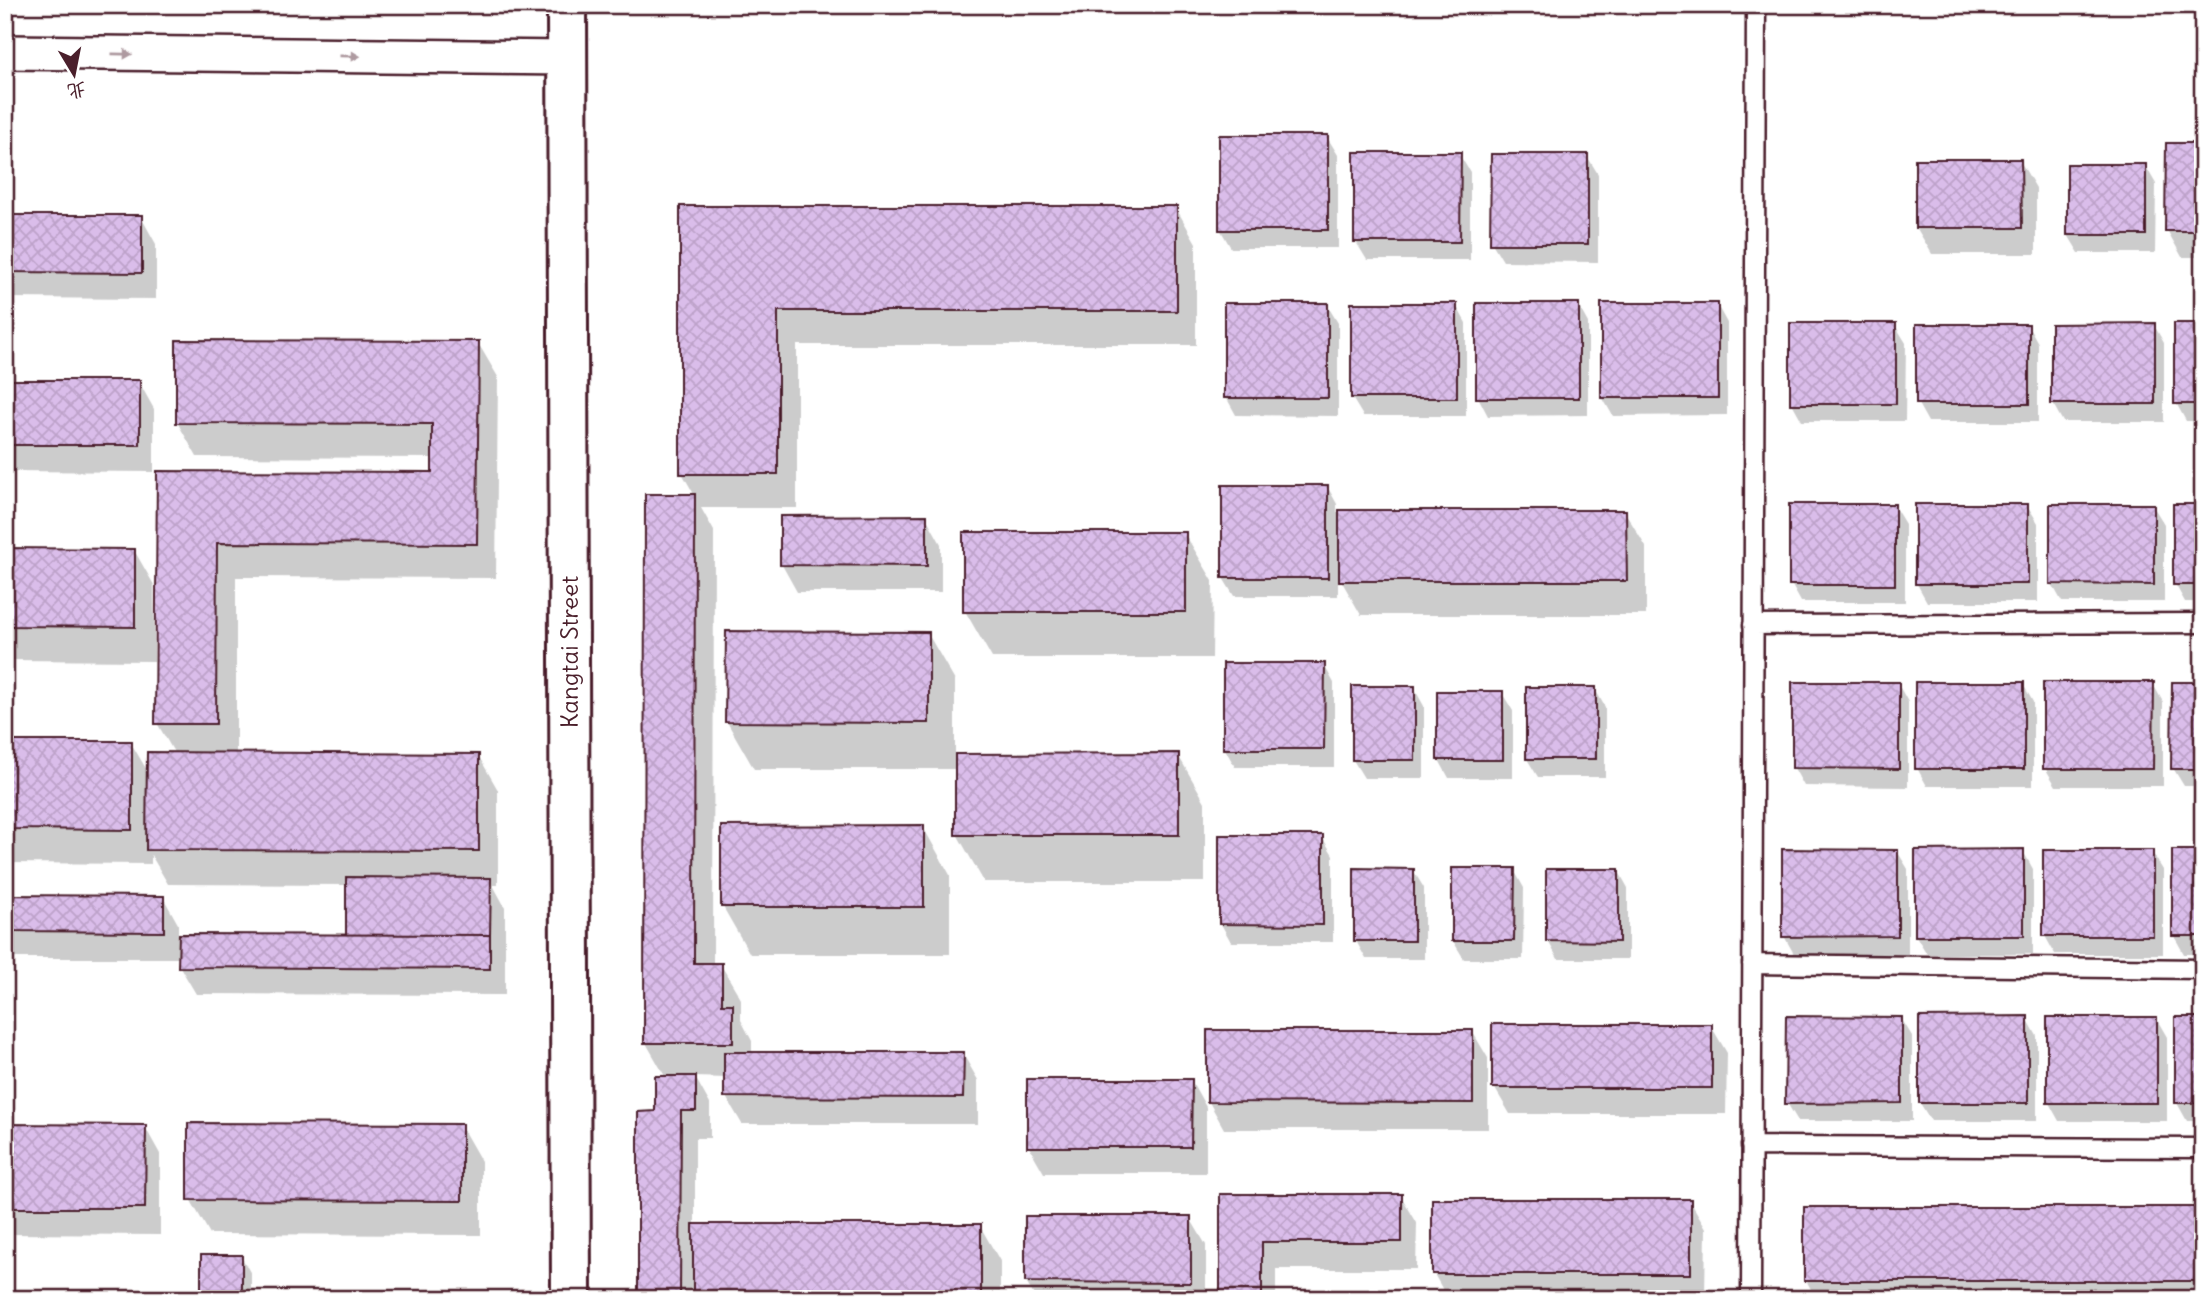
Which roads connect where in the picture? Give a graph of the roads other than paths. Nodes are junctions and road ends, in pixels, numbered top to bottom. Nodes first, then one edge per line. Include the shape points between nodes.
1 (568, 5) edge
2 (1756, 5) edge
3 (5, 52) edge
4 (568, 58) junction
5 (2203, 624) edge
6 (1753, 625) junction
7 (1752, 964) junction
8 (2203, 969) edge
9 (1752, 1146) junction
10 (2203, 1148) edge
11 (571, 1299) edge
12 (1751, 1299) edge

1 - 4 street, Kangtai Street
2 - 6 lane
3 -> 4 street
4 - 11 street, Kangtai Street
5 - 6 lane
6 - 7 lane
7 - 8 lane
7 - 9 lane
9 - 10 lane
9 - 12 lane

